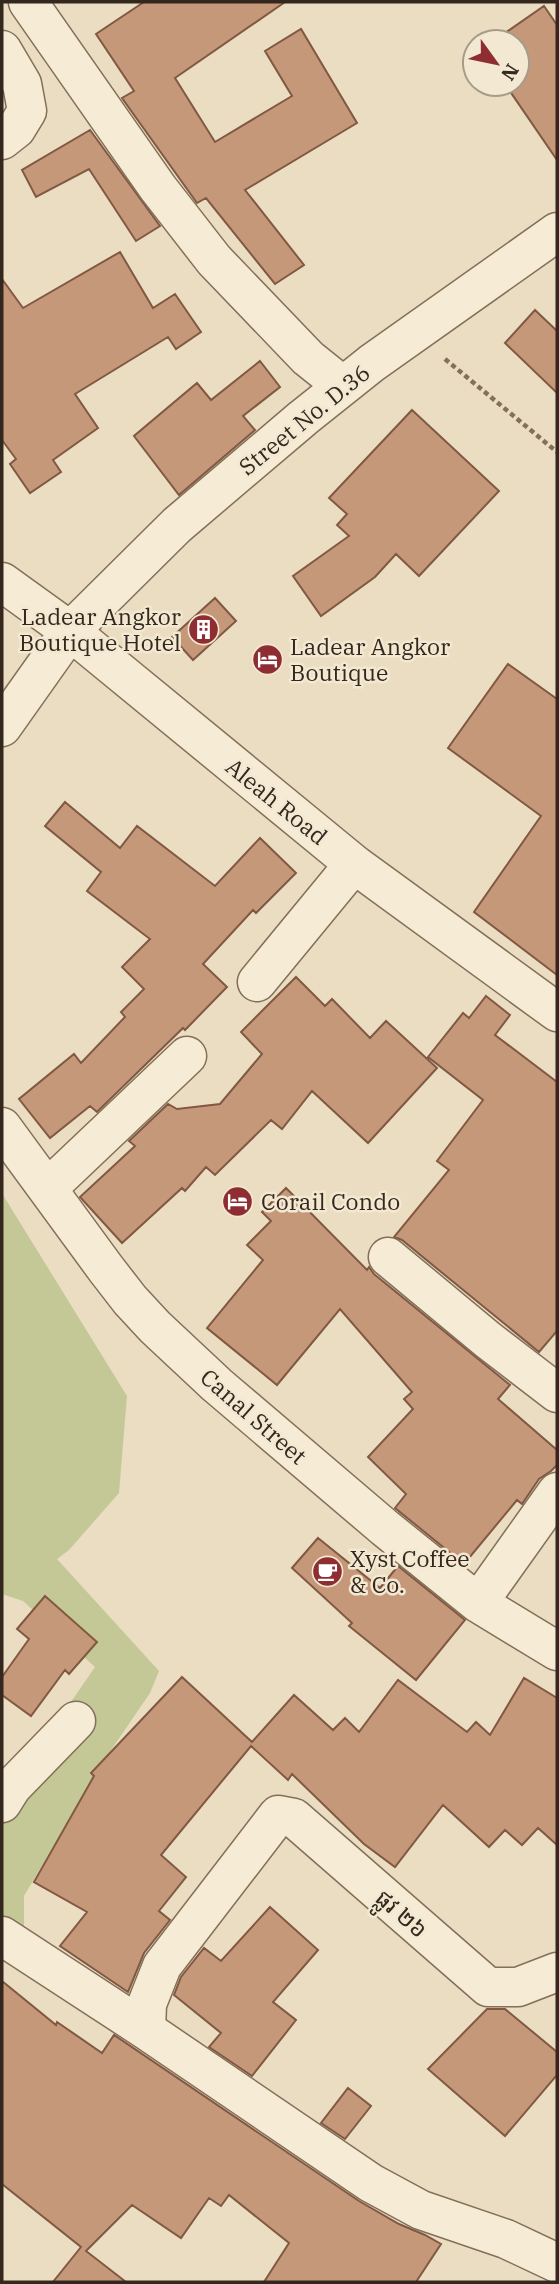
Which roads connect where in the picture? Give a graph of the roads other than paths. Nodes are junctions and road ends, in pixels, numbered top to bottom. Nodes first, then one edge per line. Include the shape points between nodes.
1 (28, 2) edge
2 (2, 50) edge
3 (2, 140) edge
4 (557, 232) edge
5 (343, 386) junction
6 (2, 582) edge
7 (70, 631) junction
8 (2, 727) edge
9 (354, 864) junction
10 (257, 982) dead end
11 (557, 1012) edge
12 (187, 1056) dead end
13 (2, 1127) edge
14 (48, 1188) junction
15 (388, 1257) dead end
16 (557, 1393) edge
17 (557, 1492) edge
18 (478, 1603) junction
19 (557, 1651) edge
20 (76, 1721) dead end
21 (2, 1803) edge
22 (2, 1936) edge
23 (557, 1972) edge
24 (146, 2030) junction
25 (557, 2263) edge

1 - 5 street via 214,260 308,358
2 - 3 street via 22,84 27,111
4 - 5 street, Street No. D.36
5 - 7 street, Street No. D.36 via 177,525
6 - 7 street, Aleah Road
7 - 8 street, Street No. D.36
7 - 9 street, Aleah Road
9 - 10 street
9 - 11 street, Aleah Road
12 - 14 street
13 - 14 street, Canal Street
14 - 18 street, Canal Street via 155,1327 279,1438
15 - 16 street
17 - 18 street
18 - 19 street, Canal Street
20 - 21 street
22 - 24 street
23 - 24 street, ផ្លូវ ២៦ via 518,1987 488,1987 294,1818 278,1815 162,1966 147,2004
24 - 25 street via 371,2183 421,2210 506,2239

